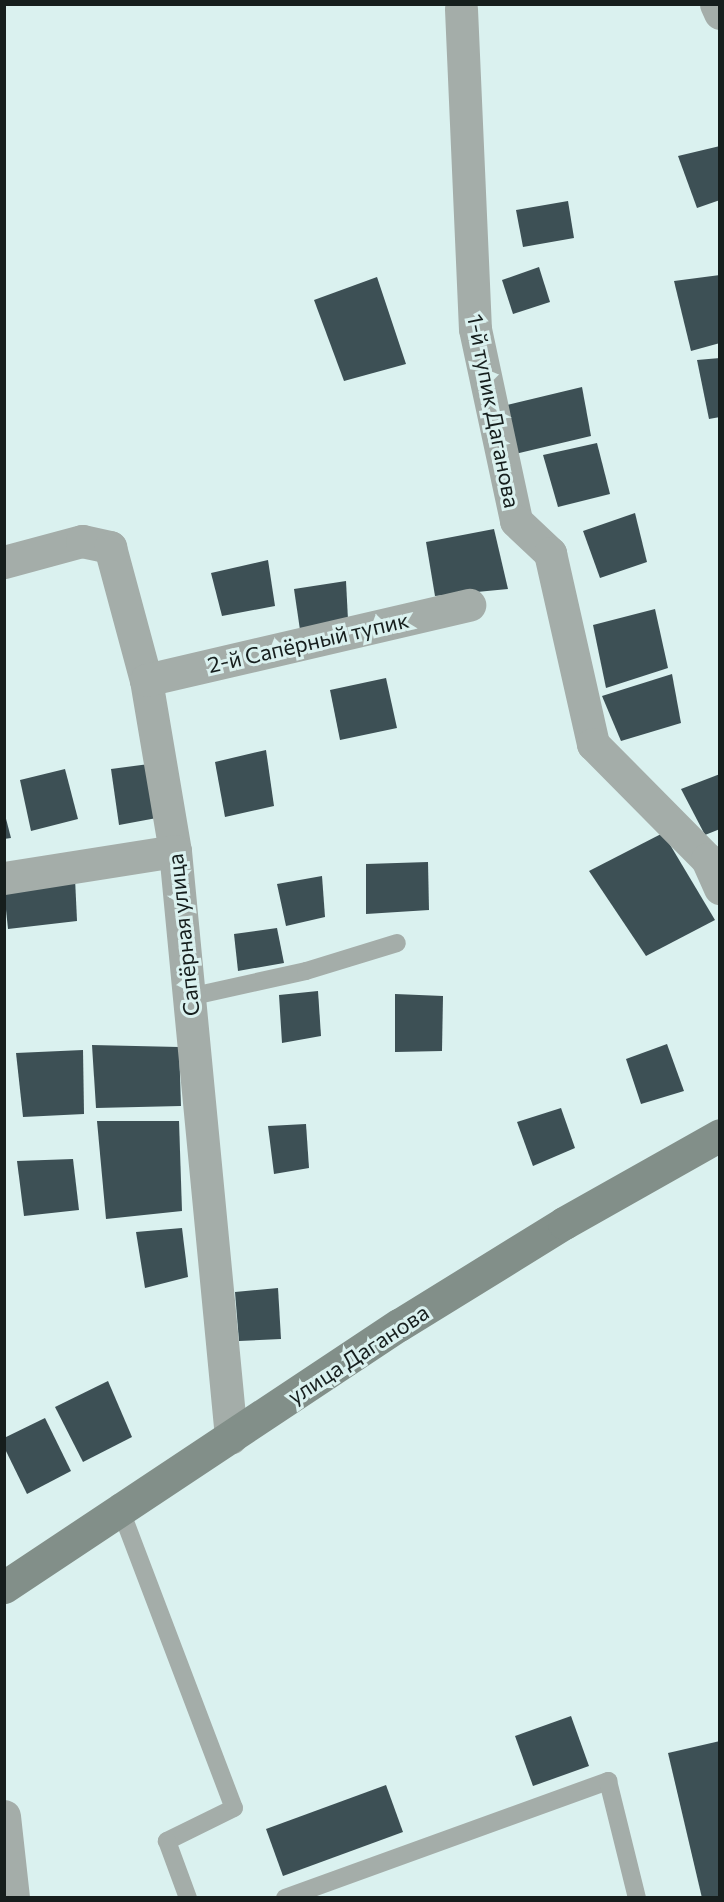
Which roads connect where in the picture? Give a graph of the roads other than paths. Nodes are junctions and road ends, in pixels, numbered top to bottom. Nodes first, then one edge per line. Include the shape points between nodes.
1 (716, 4) edge
2 (461, 9) dead end
3 (720, 13) edge
4 (4, 562) edge
5 (469, 605) dead end
6 (146, 680) junction
7 (175, 851) junction
8 (4, 878) edge
9 (720, 888) edge
10 (397, 943) dead end
11 (189, 997) junction
12 (720, 1127) edge
13 (720, 1135) edge
14 (230, 1433) junction
15 (119, 1506) junction
16 (4, 1578) edge
17 (4, 1587) edge
18 (4, 1816) edge
19 (13, 1898) edge
20 (188, 1898) edge
21 (285, 1898) edge
22 (637, 1898) edge

1 - 3 street
2 - 9 street, 1-й тупик Даганова via 475,329 516,521 550,553 594,744 707,860
4 - 6 street, Сапёрная улица via 82,542 110,546
5 - 6 street, 2-й Сапёрный тупик
6 - 7 street, Сапёрная улица
7 - 8 street
7 - 11 street, Сапёрная улица
10 - 11 lane via 306,971
11 - 14 street, Сапёрная улица
12 - 14 main road, улица Даганова via 560,1215
13 - 14 main road, улица Даганова via 564,1223
14 - 15 main road, улица Даганова
15 - 16 main road, улица Даганова
15 - 17 main road, улица Даганова
15 - 20 lane via 234,1808 167,1841
18 - 19 street
21 - 22 lane via 608,1781

